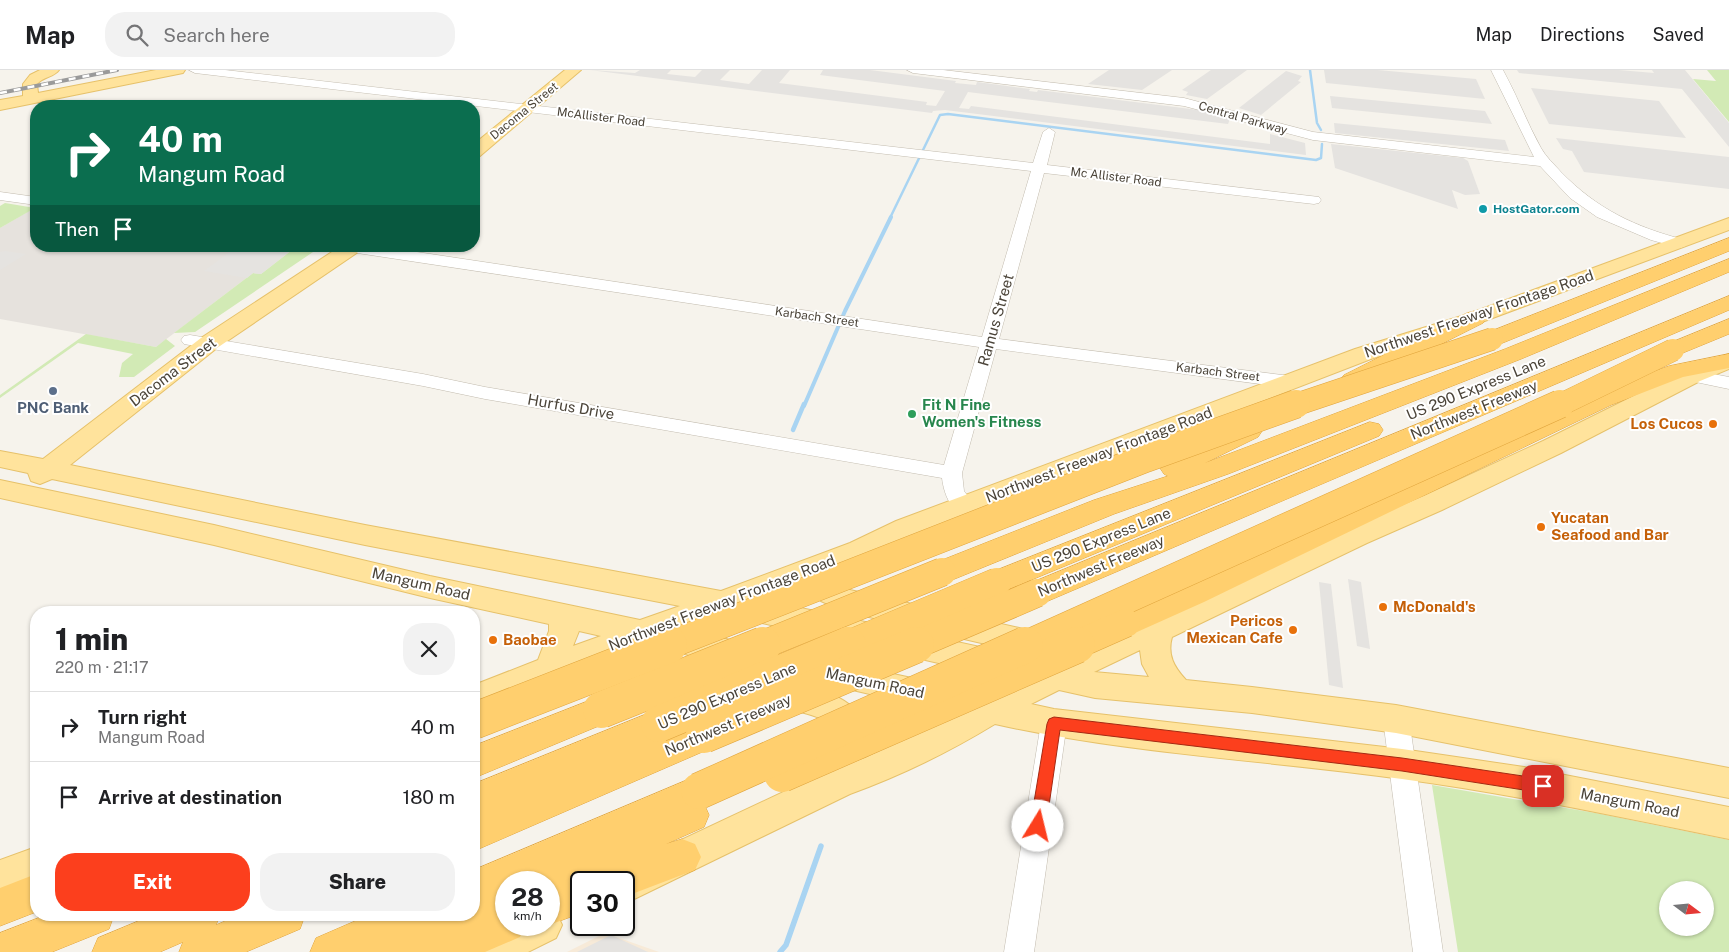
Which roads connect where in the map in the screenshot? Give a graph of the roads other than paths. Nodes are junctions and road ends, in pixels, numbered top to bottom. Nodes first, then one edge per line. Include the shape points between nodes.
1 (52, 70) edge
2 (178, 70) edge
3 (195, 70) edge
4 (554, 70) edge
5 (574, 70) edge
6 (913, 70) edge
7 (1497, 70) edge
8 (31, 99) junction
9 (456, 100) edge
10 (480, 103) edge
11 (0, 105) edge
12 (508, 106) junction
13 (526, 108) junction
14 (480, 129) edge
15 (1049, 132) dead end
16 (480, 147) edge
17 (924, 153) joint
18 (1544, 162) junction
19 (1039, 168) junction
20 (0, 196) edge
21 (1314, 200) dead end
22 (30, 201) edge
23 (1602, 214) junction
24 (1729, 224) edge
25 (1680, 243) junction
26 (1729, 244) edge
27 (319, 252) edge
28 (342, 252) edge
29 (383, 252) edge
30 (1648, 255) junction
31 (1729, 265) edge
32 (1729, 282) edge
33 (1729, 302) edge
34 (1475, 318) junction
35 (1729, 326) edge
36 (200, 341) junction
37 (990, 343) junction
38 (1729, 361) edge
39 (1692, 376) junction
40 (1290, 382) junction
41 (1729, 383) edge
42 (1602, 400) junction
43 (0, 459) edge
44 (39, 466) junction
45 (952, 472) junction
46 (4, 494) edge
47 (964, 506) junction
48 (1104, 507) junction
49 (239, 509) junction
50 (1234, 510) junction
51 (214, 535) junction
52 (860, 550) junction
53 (455, 552) junction
54 (430, 587) junction
55 (721, 602) junction
56 (564, 615) junction
57 (1161, 629) junction
58 (642, 632) junction
59 (1119, 636) junction
60 (578, 658) junction
61 (550, 669) junction
62 (1055, 676) junction
63 (1179, 694) junction
64 (480, 697) edge
65 (990, 710) junction
66 (480, 719) edge
67 (1396, 719) junction
68 (1054, 724) junction
69 (480, 760) edge
70 (1402, 764) junction
71 (1656, 768) junction
72 (840, 782) junction
73 (1729, 783) edge
74 (480, 799) edge
75 (1673, 812) junction
76 (1729, 823) edge
77 (480, 831) edge
78 (682, 857) junction
79 (30, 866) edge
80 (560, 874) edge
81 (635, 874) edge
82 (0, 878) edge
83 (635, 880) edge
84 (480, 886) edge
85 (30, 895) edge
86 (495, 904) edge
87 (0, 907) edge
88 (480, 910) edge
89 (80, 921) edge
90 (187, 921) edge
91 (272, 921) edge
92 (401, 921) edge
93 (456, 921) edge
94 (495, 928) edge
95 (520, 936) edge
96 (3, 952) edge
97 (112, 952) edge
98 (199, 952) edge
99 (330, 952) edge
100 (384, 952) edge
101 (438, 952) edge
102 (486, 952) edge
103 (1019, 952) edge
104 (1428, 952) edge

1 - 8 main road via 30,84
2 - 8 main road
3 - 9 street, McAllister Road
4 - 12 main road, Dacoma Street
5 - 13 main road, Dacoma Street
6 - 18 street, Central Parkway via 1184,102 1215,108 1288,132 1313,136
7 - 18 street
8 - 11 main road
10 - 12 street, McAllister Road
12 - 13 street, McAllister Road
12 - 14 main road, Dacoma Street
13 - 16 main road, Dacoma Street
13 - 17 street, McAllister Road
15 - 19 street, Ramus Street
17 - 19 street, Mc Allister Road
18 - 23 street via 1575,195
19 - 21 street, Mc Allister Road
19 - 37 street, Ramus Street
20 - 22 street
23 - 25 street via 1656,237
23 - 30 street via 1608,222 1640,239 1647,247
24 - 25 main road, Northwest Freeway Frontage Road
25 - 30 main road, Northwest Freeway Frontage Road
26 - 66 highway, bridge via 1492,339 1146,458
27 - 36 main road, Dacoma Street
28 - 36 main road, Dacoma Street
29 - 37 street, Karbach Street
30 - 34 main road, Northwest Freeway Frontage Road
31 - 48 highway via 1328,426
32 - 74 highway, US 290 Express Lane, bridge via 997,582
33 - 50 highway, Northwest Freeway
34 - 40 main road, Northwest Freeway Frontage Road via 1363,354
34 - 48 highway via 1150,480
35 - 84 highway, bridge via 726,779
36 - 44 main road, Dacoma Street
36 - 45 street, Hurfus Drive
37 - 40 street, Karbach Street
37 - 45 street, Ramus Street
38 - 39 main road
38 - 42 highway via 1677,371
39 - 41 street
39 - 57 main road via 1552,447
40 - 47 main road, Northwest Freeway Frontage Road
42 - 50 highway via 1273,505
42 - 59 highway via 1193,594
43 - 44 main road
44 - 46 main road, Dacoma Street
44 - 49 main road
45 - 47 street, Ramus Street via 954,492
46 - 51 main road, Mangum Road
47 - 52 main road, Northwest Freeway Frontage Road via 905,528
48 - 69 highway, bridge
49 - 51 main road
49 - 53 main road
50 - 77 highway, Northwest Freeway, bridge
51 - 54 main road, Mangum Road
52 - 55 main road, Northwest Freeway Frontage Road
52 - 59 main road via 835,570 826,584 831,593 843,600 1045,645
53 - 54 main road
53 - 55 main road
54 - 56 main road, Mangum Road
55 - 58 main road, Northwest Freeway Frontage Road
55 - 62 main road
56 - 58 main road, Mangum Road
56 - 61 main road via 564,631
57 - 59 main road
57 - 63 main road via 1155,640 1155,659
58 - 60 main road, Northwest Freeway Frontage Road
58 - 65 main road, Mangum Road
59 - 62 main road
59 - 80 highway, bridge
60 - 61 main road, Northwest Freeway Frontage Road
60 - 72 main road via 614,657 656,664 822,705 841,714 851,728 851,751
61 - 64 main road, Northwest Freeway Frontage Road
62 - 63 main road via 1094,685
62 - 65 main road
63 - 67 main road
65 - 68 main road, Mangum Road
65 - 72 main road via 958,730 874,770
67 - 70 street
67 - 71 main road
68 - 70 main road, Mangum Road
68 - 103 street
70 - 75 main road, Mangum Road via 1524,782
70 - 104 street
71 - 73 main road
71 - 75 main road
72 - 78 main road
75 - 76 main road, Mangum Road
78 - 81 highway
78 - 83 main road
79 - 82 main road
85 - 87 highway
86 - 88 highway
89 - 96 highway
90 - 97 highway
91 - 98 highway
92 - 99 highway
93 - 100 highway
94 - 101 highway
95 - 102 main road

